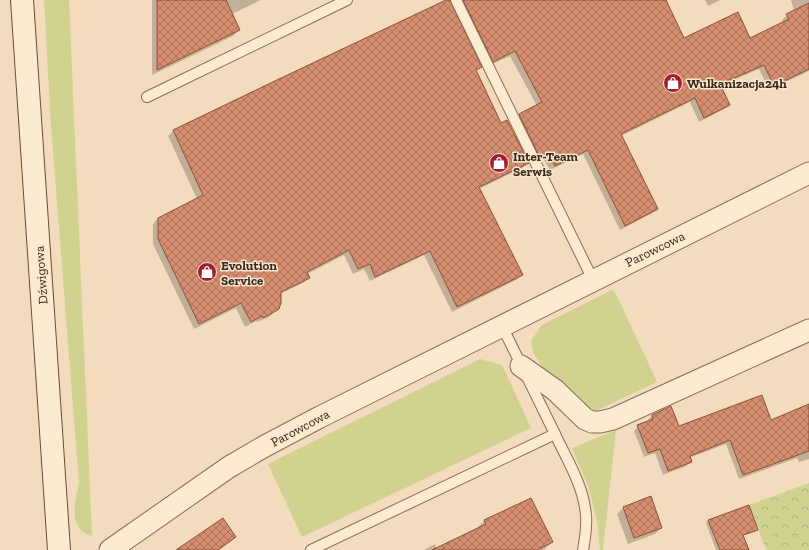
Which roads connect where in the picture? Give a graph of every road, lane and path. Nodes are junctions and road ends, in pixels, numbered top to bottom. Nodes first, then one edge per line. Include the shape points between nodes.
1 (22, 0) edge
2 (347, 0) edge
3 (456, 0) edge
4 (147, 97) dead end
5 (809, 173) edge
6 (593, 280) junction
7 (502, 326) junction
8 (809, 330) edge
9 (521, 366) junction
10 (555, 434) junction
11 (59, 550) edge
12 (110, 550) edge
13 (311, 550) edge
14 (583, 550) edge

1 - 11 main road, Dźwigowa
2 - 4 lane
3 - 6 lane
5 - 6 street, Parowcowa
6 - 7 street, Parowcowa
7 - 9 lane
7 - 12 street, Parowcowa via 265,446 229,467
8 - 9 street via 613,419 600,422 585,419 555,390
9 - 10 lane
10 - 13 lane
10 - 14 lane via 583,495 586,516

